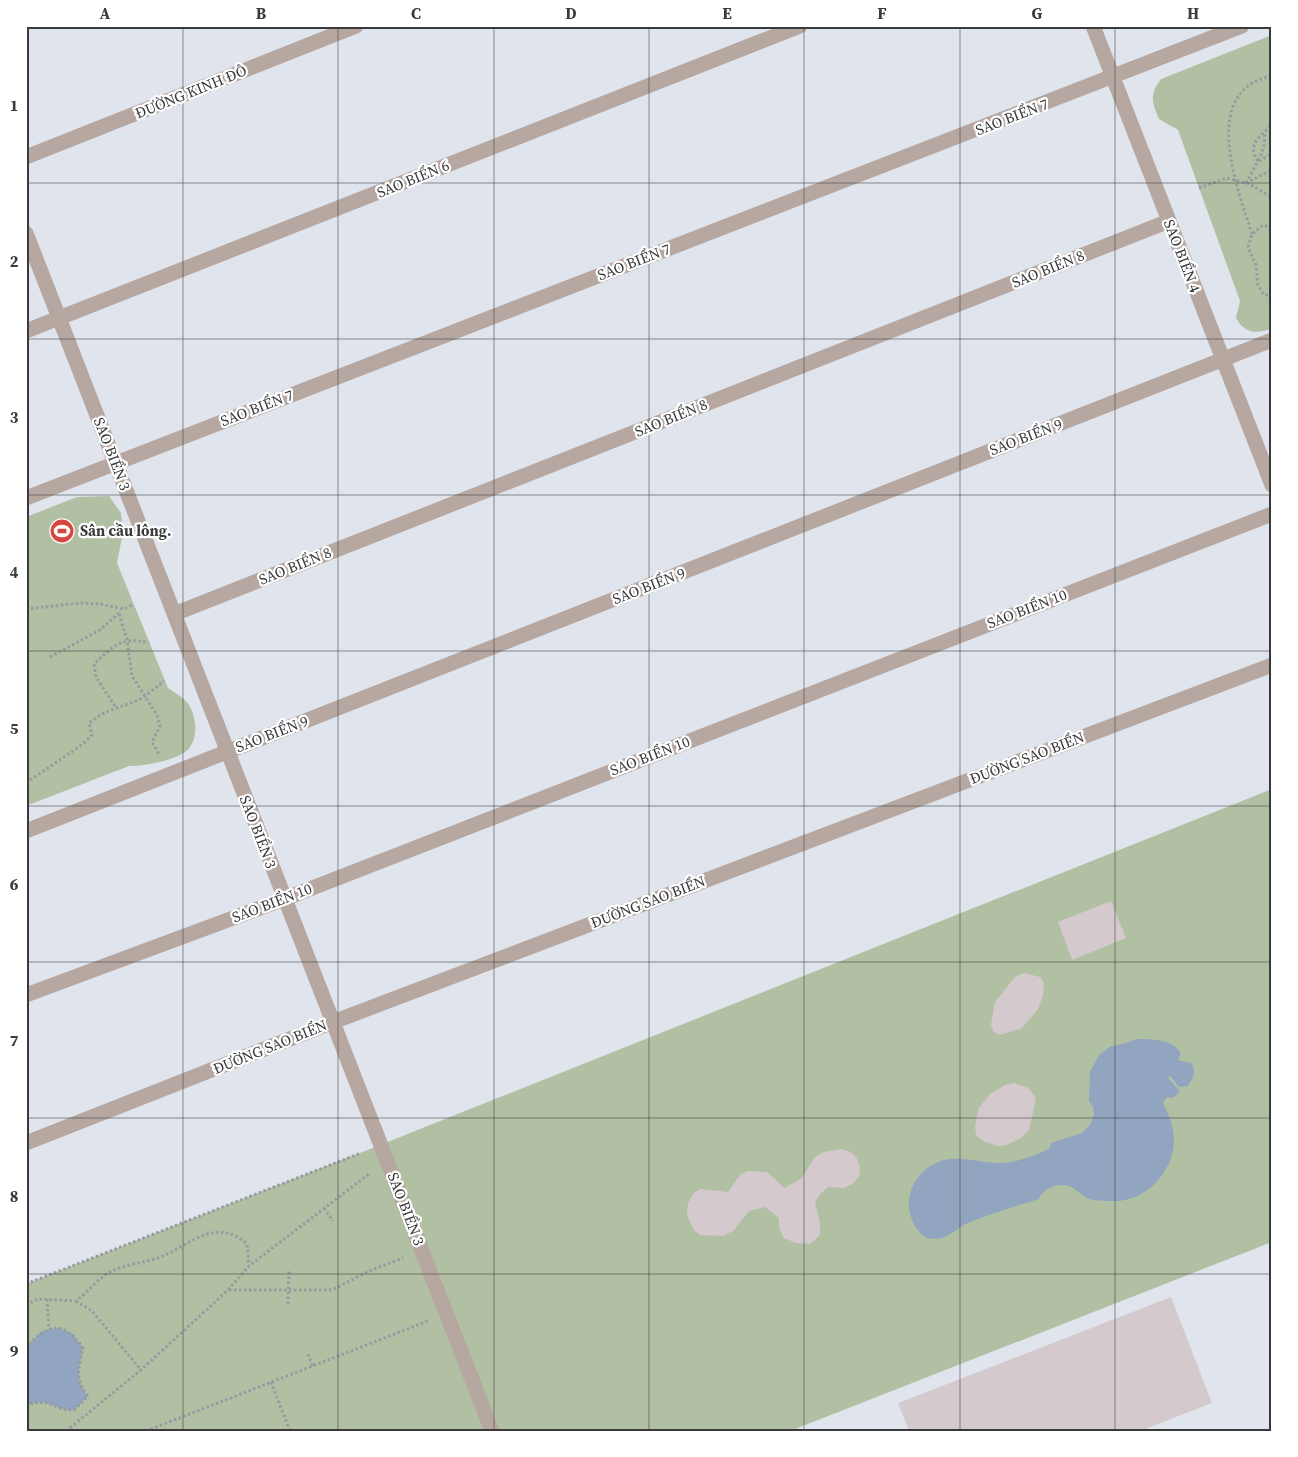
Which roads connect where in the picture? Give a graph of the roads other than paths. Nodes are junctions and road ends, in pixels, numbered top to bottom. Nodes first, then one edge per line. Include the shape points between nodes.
1 (356, 26) edge
2 (800, 26) edge
3 (1093, 26) edge
4 (1242, 26) edge
5 (1113, 78) junction
6 (26, 157) edge
7 (1169, 221) junction
8 (26, 233) edge
9 (59, 318) junction
10 (26, 331) edge
11 (1272, 340) edge
12 (1222, 360) junction
13 (116, 463) junction
14 (1272, 485) edge
15 (26, 498) edge
16 (1272, 514) edge
17 (174, 614) junction
18 (1272, 665) edge
19 (227, 752) junction
20 (26, 831) edge
21 (284, 899) junction
22 (26, 995) edge
23 (333, 1022) junction
24 (26, 1142) edge
25 (492, 1431) edge

1 - 6 street, ĐƯỜNG KINH ĐÔ
2 - 9 street, SAO BIỂN 6
3 - 5 street, SAO BIỂN 4
4 - 5 street, SAO BIỂN 7
5 - 7 street, SAO BIỂN 4
5 - 13 street, SAO BIỂN 7
7 - 12 street, SAO BIỂN 4
7 - 17 street, SAO BIỂN 8
8 - 9 street, SAO BIỂN 3
9 - 10 street, SAO BIỂN 6
9 - 13 street, SAO BIỂN 3
11 - 12 street, SAO BIỂN 9
12 - 14 street, SAO BIỂN 4
12 - 19 street, SAO BIỂN 9
13 - 15 street, SAO BIỂN 7
13 - 17 street, SAO BIỂN 3
16 - 21 street, SAO BIỂN 10
17 - 19 street, SAO BIỂN 3
18 - 23 street, ĐƯỜNG SAO BIỂN
19 - 20 street, SAO BIỂN 9
19 - 21 street, SAO BIỂN 3
21 - 22 street, SAO BIỂN 10
21 - 23 street, SAO BIỂN 3
23 - 24 street, ĐƯỜNG SAO BIỂN
23 - 25 street, SAO BIỂN 3

